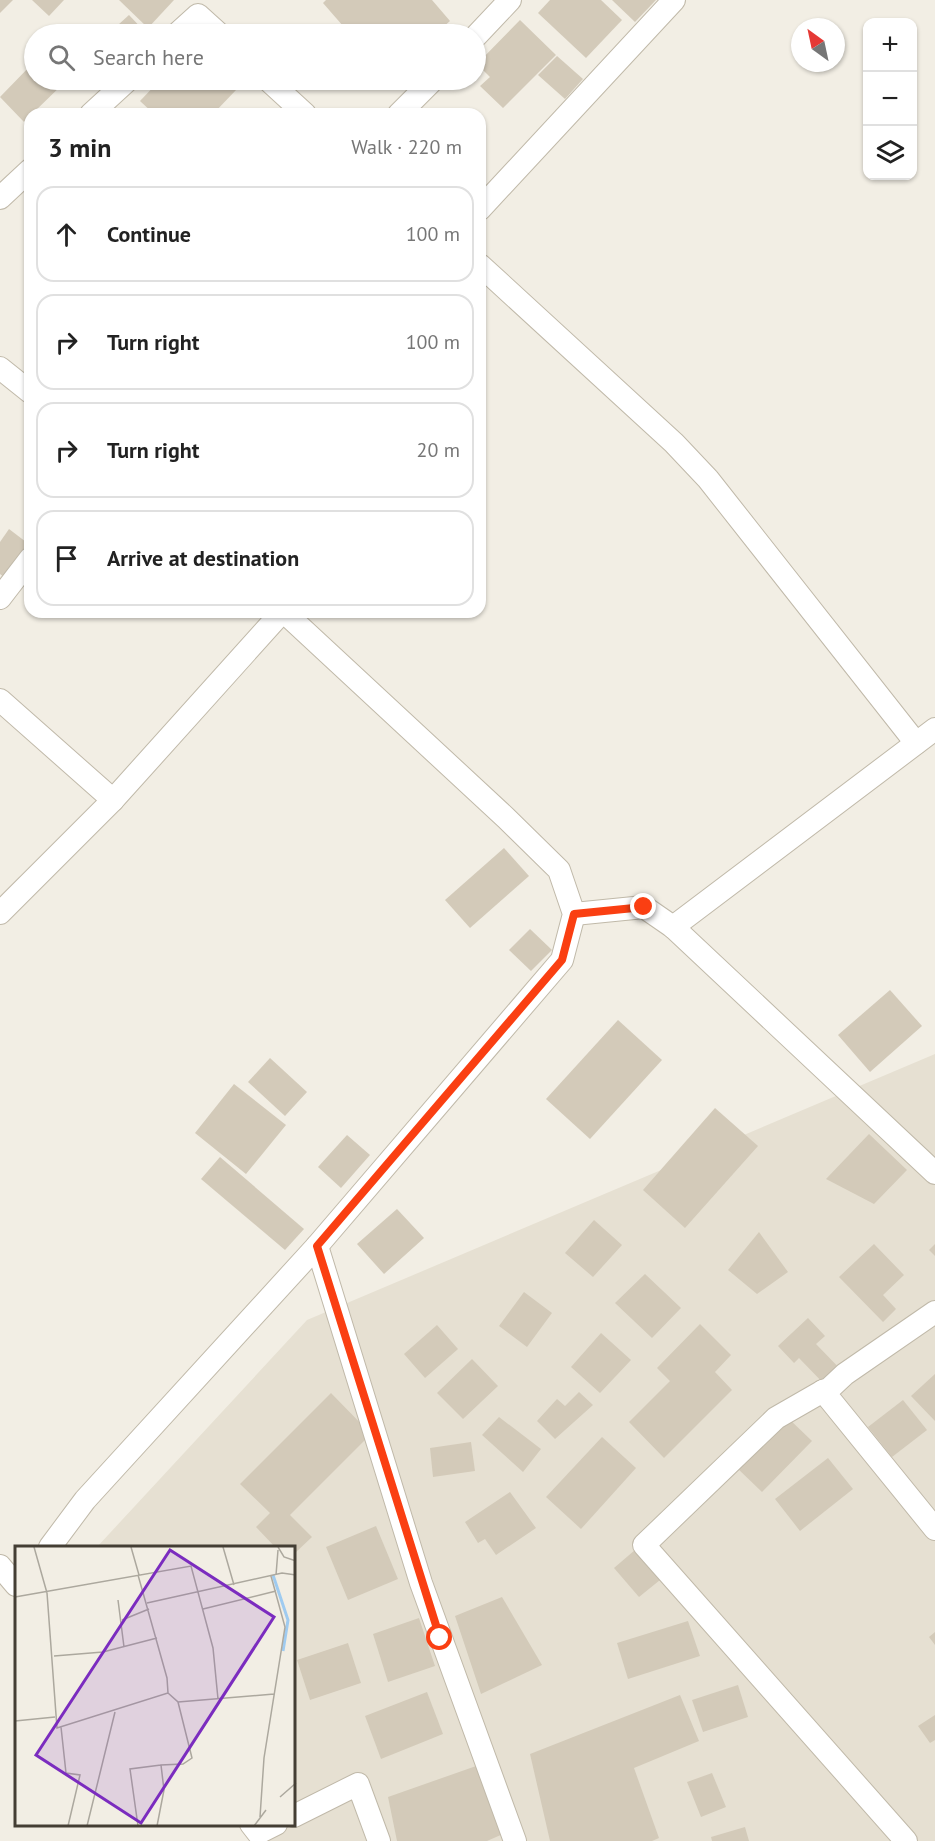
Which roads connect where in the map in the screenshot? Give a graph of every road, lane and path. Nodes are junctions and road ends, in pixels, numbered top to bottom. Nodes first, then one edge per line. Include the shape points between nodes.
1 (510, 0) edge
2 (674, 0) edge
3 (188, 24) edge
4 (208, 24) edge
5 (486, 25) edge
6 (117, 90) edge
7 (279, 90) edge
8 (423, 90) edge
9 (98, 108) edge
10 (298, 108) edge
11 (405, 108) edge
12 (24, 176) edge
13 (0, 198) edge
14 (486, 203) edge
15 (486, 271) edge
16 (0, 368) edge
17 (24, 388) edge
18 (24, 567) edge
19 (0, 598) edge
20 (278, 618) edge
21 (289, 618) edge
22 (0, 700) edge
23 (935, 729) edge
24 (916, 743) junction
25 (113, 800) junction
26 (0, 913) edge
27 (574, 914) junction
28 (673, 927) junction
29 (935, 1173) edge
30 (317, 1246) junction
31 (935, 1312) edge
32 (823, 1391) junction
33 (935, 1529) edge
34 (51, 1546) edge
35 (0, 1566) edge
36 (15, 1584) edge
37 (296, 1815) edge
38 (253, 1826) edge
39 (272, 1826) edge
40 (379, 1841) edge
41 (515, 1841) edge
42 (906, 1841) edge

1 - 5 street
2 - 14 street
3 - 4 street via 198,15
6 - 9 street
7 - 10 street
8 - 11 street
12 - 13 street
15 - 24 street via 708,479
16 - 17 street
18 - 19 street
20 - 25 street
21 - 27 street via 559,870
22 - 25 street
23 - 24 street
24 - 28 street
25 - 26 street
27 - 28 street via 644,907
27 - 30 street via 562,960
28 - 29 street
30 - 34 street via 85,1500
30 - 41 street via 421,1583
31 - 32 street
32 - 33 street
32 - 42 street via 776,1418 644,1545
35 - 36 street
37 - 40 street via 358,1784
38 - 39 street via 258,1833

